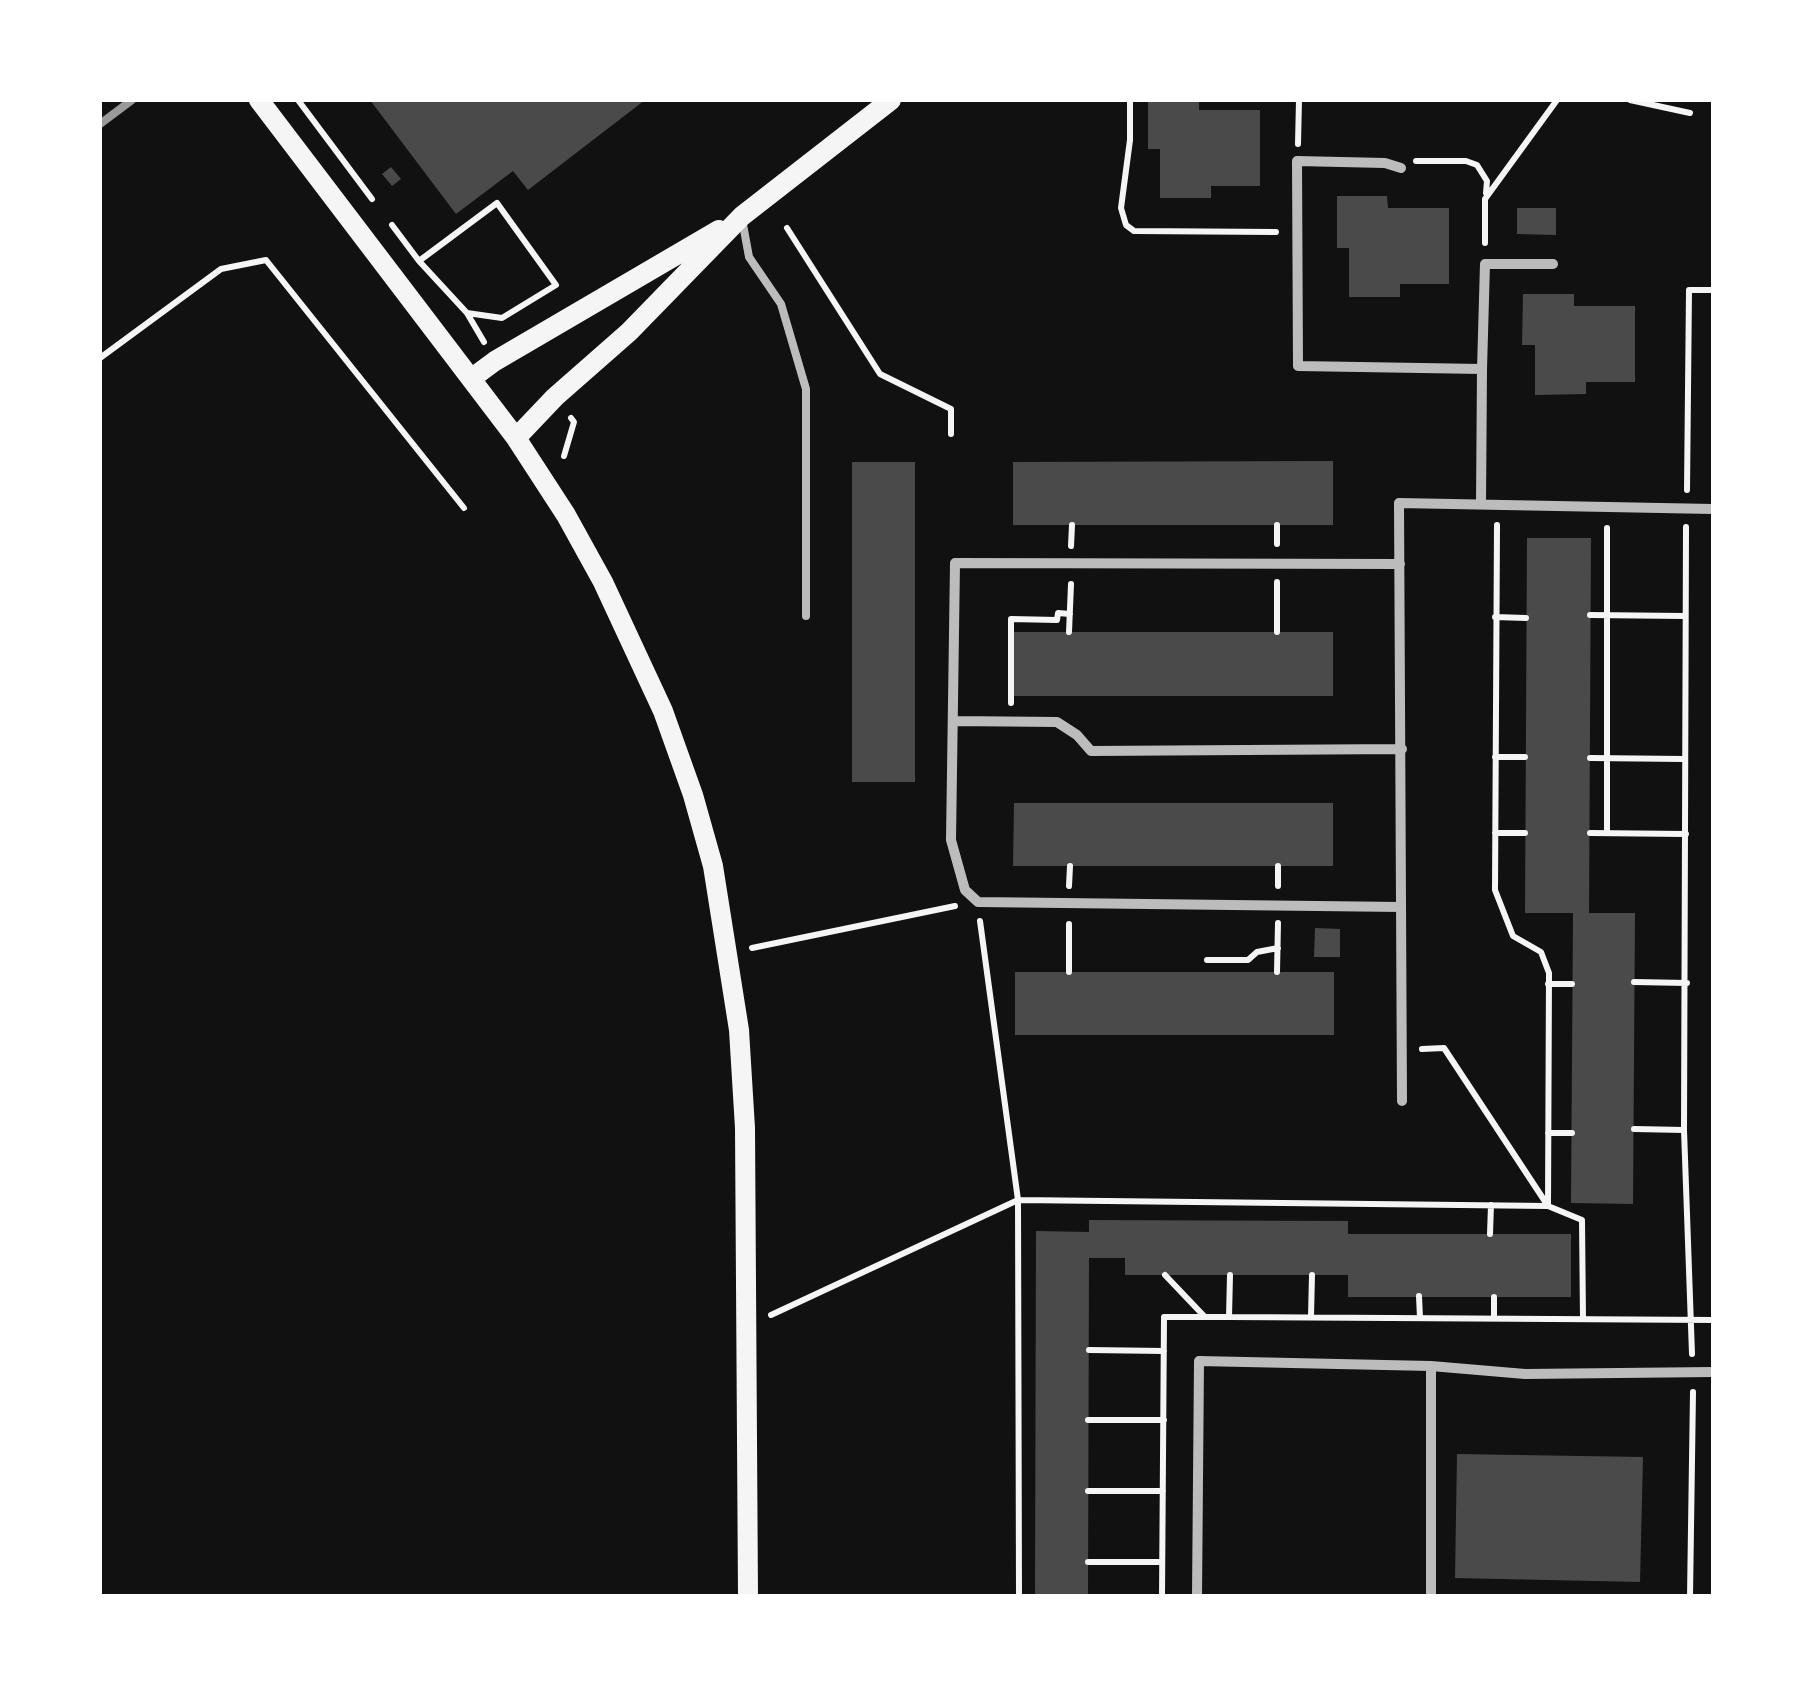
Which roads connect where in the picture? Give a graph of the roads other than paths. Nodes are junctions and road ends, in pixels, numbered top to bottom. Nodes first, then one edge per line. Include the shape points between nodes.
1 (258, 100) edge
2 (891, 100) edge
3 (1401, 168) road end
4 (742, 216) junction
5 (1553, 264) dead end
6 (1482, 369) junction
7 (472, 378) junction
8 (516, 438) junction
9 (1481, 504) junction
10 (1713, 509) edge
11 (1400, 564) junction
12 (806, 616) dead end
13 (954, 721) junction
14 (1402, 749) junction
15 (1401, 907) junction
16 (1402, 1101) dead end
17 (1431, 1366) junction
18 (1713, 1372) edge
19 (748, 1596) edge
20 (1197, 1596) edge
21 (1431, 1596) edge

1 - 7 main road
2 - 4 main road
3 - 6 street via 1297,161 1298,366
4 - 7 main road
4 - 8 main road
4 - 12 lane via 749,257 781,304 806,390
5 - 6 street via 1485,264
6 - 9 street
7 - 8 main road
8 - 19 main road via 604,582 664,711 713,866 734,993 745,1128
9 - 10 street
9 - 11 street via 1399,503
11 - 13 street via 955,563
11 - 14 street
13 - 14 street via 1058,722 1091,750
13 - 15 street via 951,840 965,890 978,902
14 - 15 street
15 - 16 street
17 - 18 street via 1526,1374
17 - 20 street via 1199,1362
17 - 21 street

